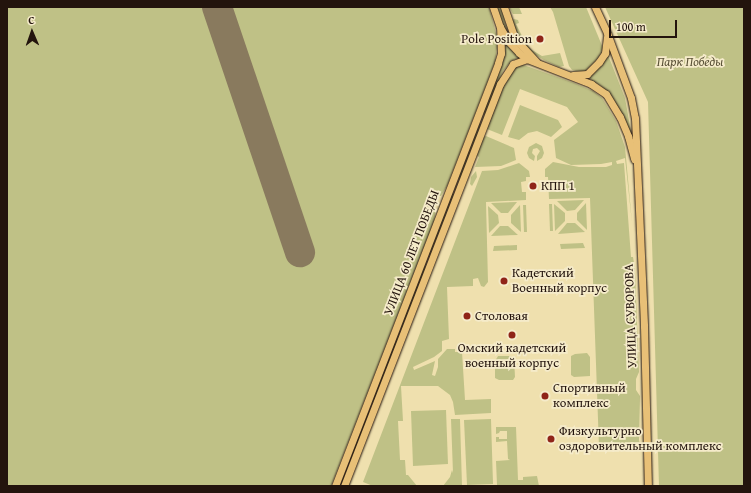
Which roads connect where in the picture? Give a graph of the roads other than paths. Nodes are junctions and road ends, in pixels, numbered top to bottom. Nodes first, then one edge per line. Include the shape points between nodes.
1 (493, 7) edge
2 (504, 7) edge
3 (595, 7) edge
4 (500, 27) junction
5 (607, 33) junction
6 (527, 59) junction
7 (538, 63) junction
8 (570, 75) junction
9 (477, 117) junction
10 (486, 120) junction
11 (636, 168) junction
12 (451, 186) junction
13 (459, 189) junction
14 (422, 259) junction
15 (431, 262) junction
16 (344, 462) junction
17 (352, 465) junction
18 (335, 486) edge
19 (344, 486) edge
20 (648, 486) edge

1 - 4 main road
2 - 7 main road via 518,43
3 - 5 main road
4 - 6 main road via 513,47
4 - 9 main road, УЛИЦА 60 ЛЕТ ПОБЕДЫ via 501,53
5 - 8 main road via 605,53 600,62 587,74
5 - 11 main road via 631,98 635,118
6 - 7 main road
6 - 10 main road, УЛИЦА 60 ЛЕТ ПОБЕДЫ via 517,61 508,69
7 - 8 main road
8 - 11 main road via 598,88 612,102 628,136
9 - 10 main road
9 - 12 main road, УЛИЦА 60 ЛЕТ ПОБЕДЫ
10 - 13 main road, УЛИЦА 60 ЛЕТ ПОБЕДЫ
11 - 20 main road, УЛИЦА СУВОРОВА via 644,326
12 - 13 main road
12 - 14 main road, УЛИЦА 60 ЛЕТ ПОБЕДЫ
13 - 15 main road, УЛИЦА 60 ЛЕТ ПОБЕДЫ
14 - 15 main road
14 - 16 main road, УЛИЦА 60 ЛЕТ ПОБЕДЫ
15 - 17 main road, УЛИЦА 60 ЛЕТ ПОБЕДЫ
16 - 17 main road
16 - 18 main road, УЛИЦА 60 ЛЕТ ПОБЕДЫ
17 - 19 main road, УЛИЦА 60 ЛЕТ ПОБЕДЫ

